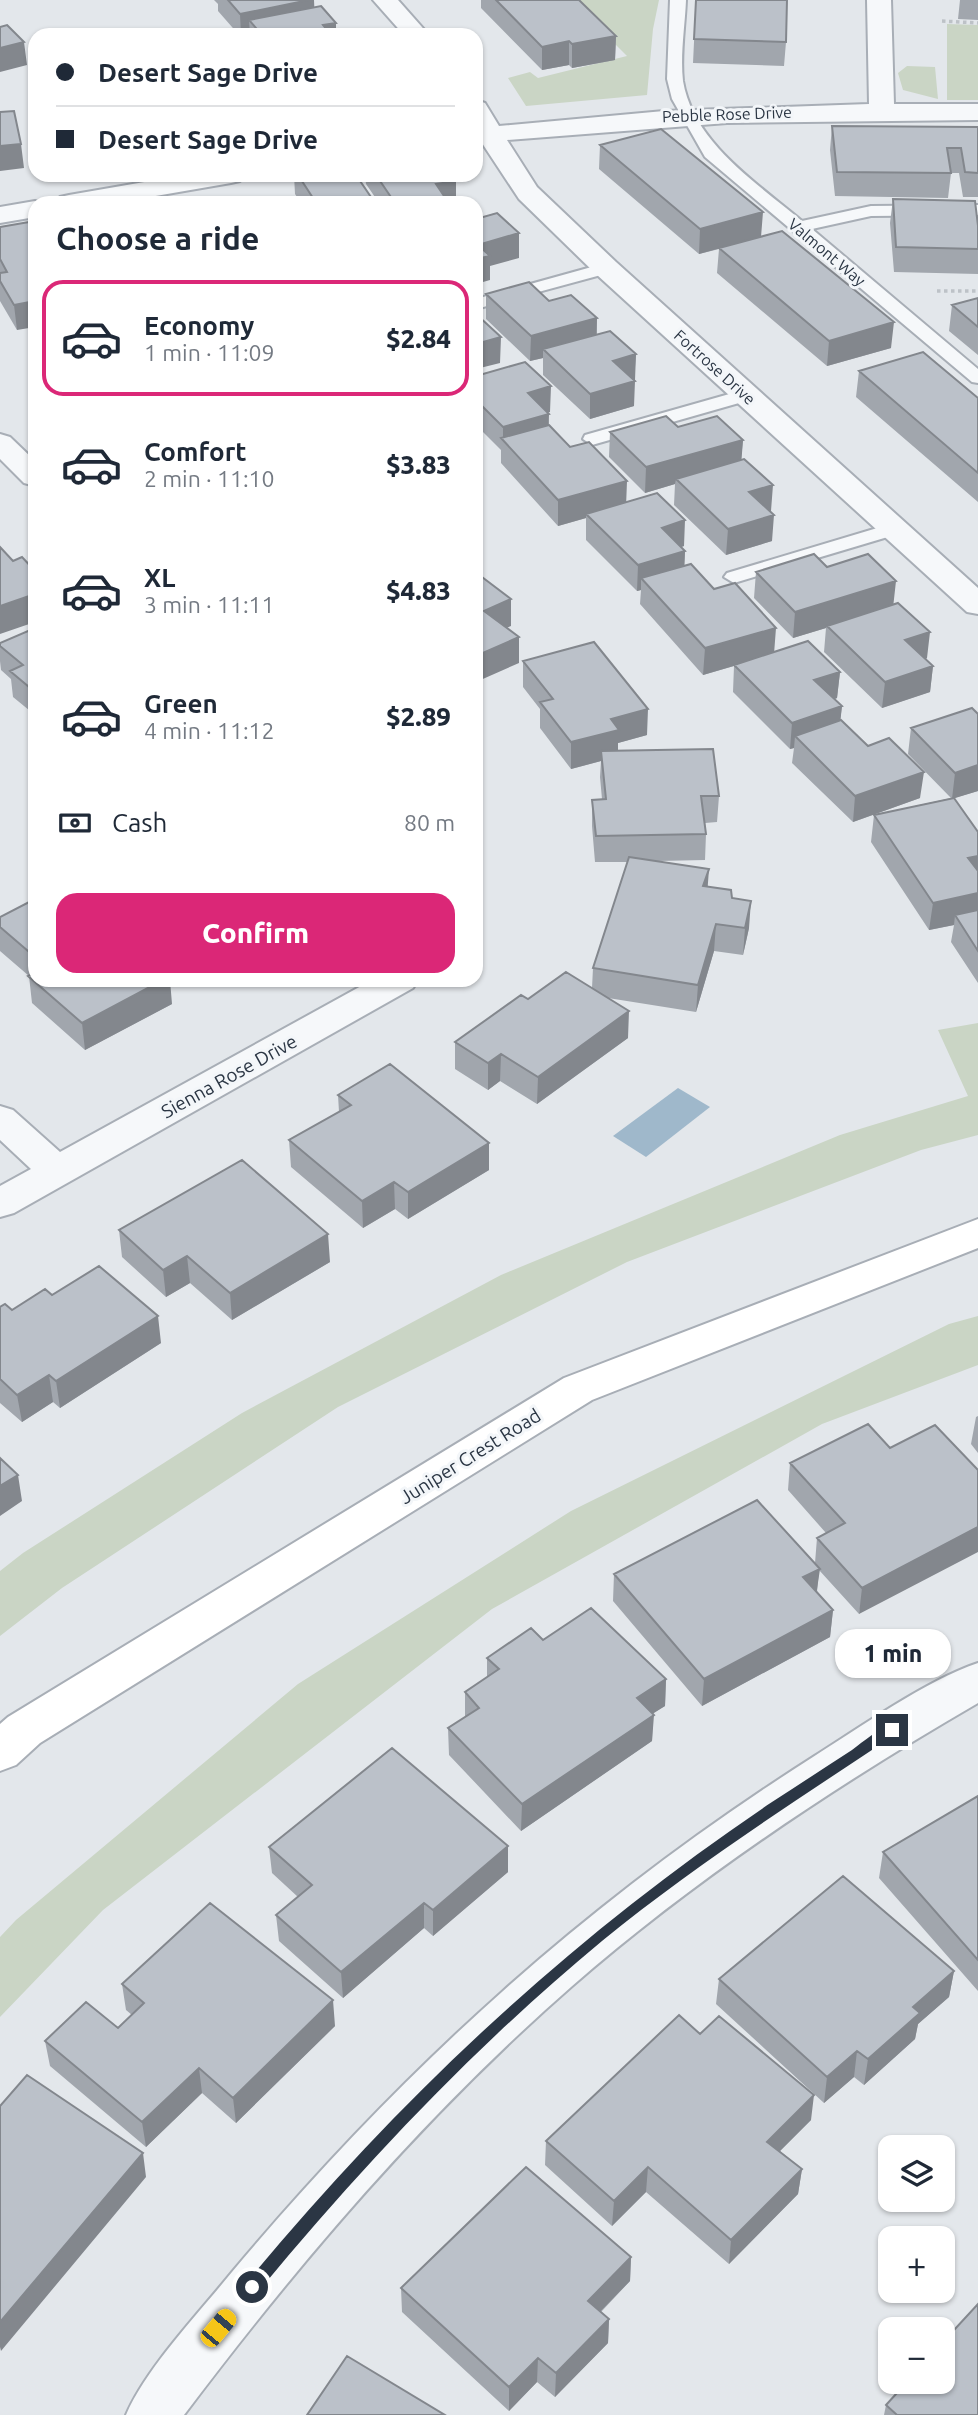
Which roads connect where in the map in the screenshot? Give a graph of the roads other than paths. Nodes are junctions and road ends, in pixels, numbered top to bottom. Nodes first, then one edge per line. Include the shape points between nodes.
1 (385, 0) edge
2 (678, 0) edge
3 (879, 0) edge
4 (411, 28) edge
5 (882, 111) junction
6 (978, 112) edge
7 (689, 115) junction
8 (483, 135) edge
9 (190, 182) edge
10 (109, 196) edge
11 (28, 210) edge
12 (978, 210) edge
13 (0, 215) edge
14 (797, 227) junction
15 (606, 268) junction
16 (483, 302) edge
17 (978, 378) edge
18 (747, 396) junction
19 (592, 439) dead end
20 (0, 443) edge
21 (28, 470) edge
22 (894, 530) junction
23 (734, 577) dead end
24 (978, 605) edge
25 (387, 987) edge
26 (0, 1119) edge
27 (56, 1170) junction
28 (0, 1203) edge
29 (978, 1233) edge
30 (978, 1681) edge
31 (0, 1752) edge
32 (152, 2415) edge

1 - 4 street
2 - 7 lane, Valmont Way via 675,79
3 - 5 street
5 - 6 street, Pebble Rose Drive
5 - 7 street, Pebble Rose Drive
7 - 8 street, Pebble Rose Drive
7 - 14 lane, Valmont Way via 716,159
8 - 15 street, Fortrose Drive via 528,193
9 - 10 street
11 - 13 street
12 - 14 lane via 871,211
14 - 17 lane, Valmont Way
15 - 16 lane
15 - 18 street, Fortrose Drive
18 - 19 lane
18 - 22 street, Fortrose Drive
20 - 21 street
22 - 23 lane
22 - 24 street, Fortrose Drive
25 - 27 street, Sienna Rose Drive
26 - 27 street
27 - 28 street, Sienna Rose Drive
29 - 31 street, Juniper Crest Road via 578,1389 24,1730
30 - 32 street via 892,1730 696,1861 597,1937 501,2021 403,2116 303,2226

